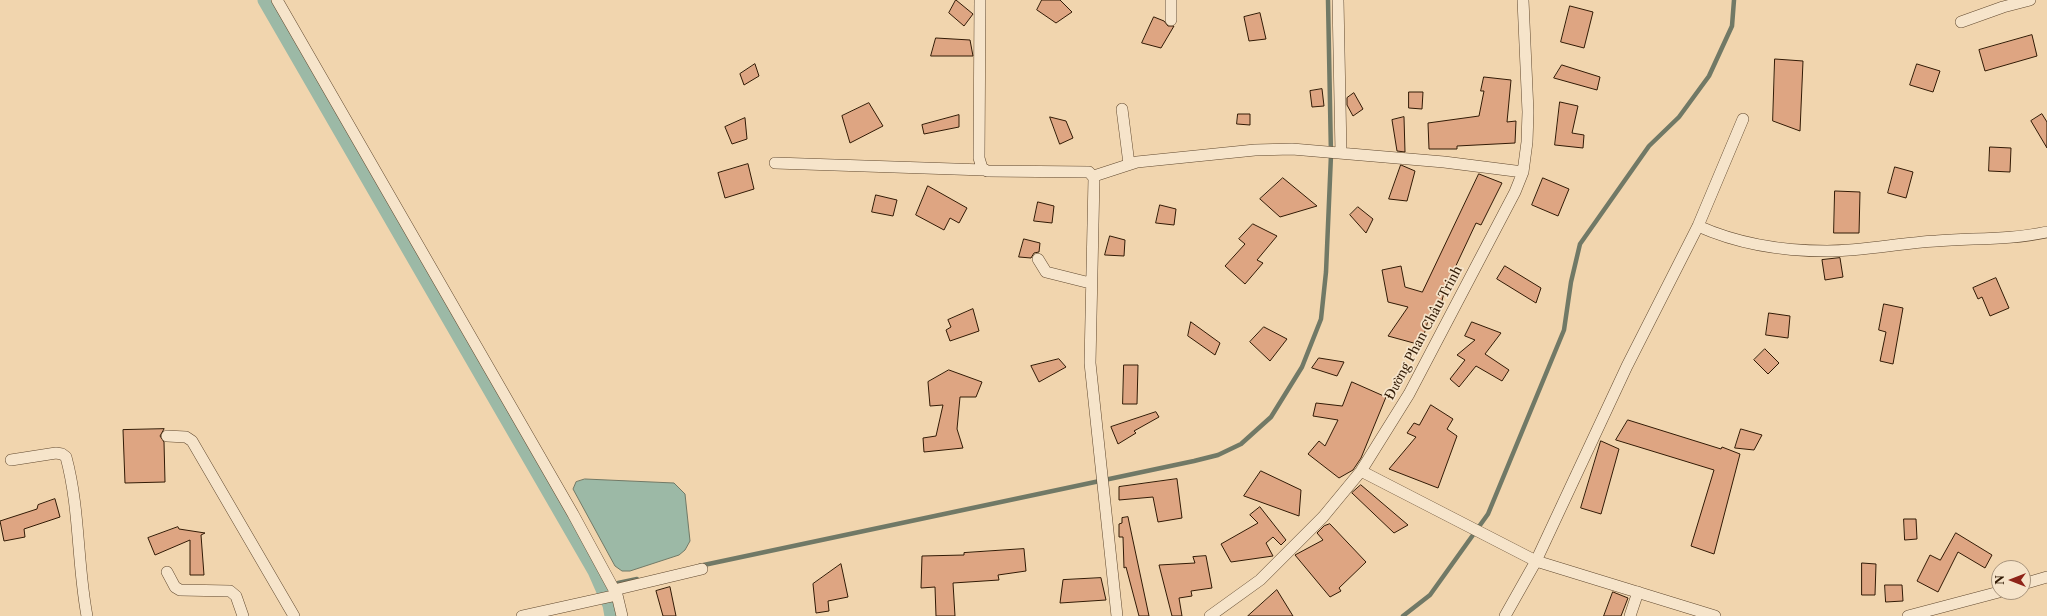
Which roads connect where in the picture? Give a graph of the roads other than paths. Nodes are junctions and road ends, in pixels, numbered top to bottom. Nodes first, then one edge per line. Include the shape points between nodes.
1 (277, 0) edge
2 (980, 0) edge
3 (1171, 0) edge
4 (1338, 0) edge
5 (1523, 0) edge
6 (2030, 0) edge
7 (1171, 20) dead end
8 (1961, 22) dead end
9 (1122, 109) dead end
10 (1743, 119) dead end
11 (1339, 152) junction
12 (775, 163) dead end
13 (1129, 164) junction
14 (984, 170) junction
15 (1523, 172) junction
16 (1094, 176) junction
17 (1698, 226) junction
18 (2047, 232) edge
19 (1038, 259) dead end
20 (1090, 283) junction
21 (167, 436) dead end
22 (11, 460) dead end
23 (1360, 471) junction
24 (1536, 561) junction
25 (702, 568) dead end
26 (167, 572) dead end
27 (2047, 576) edge
28 (2031, 581) edge
29 (1638, 592) junction
30 (616, 593) junction
31 (1991, 594) edge
32 (87, 616) edge
33 (243, 616) edge
34 (294, 616) edge
35 (522, 616) edge
36 (622, 616) edge
37 (1117, 616) edge
38 (1210, 616) edge
39 (1505, 616) edge
40 (1630, 616) edge
41 (1715, 616) edge
42 (1908, 616) edge

1 - 30 street
2 - 14 street via 979,158
3 - 7 street
4 - 11 street
5 - 15 street, Đường Phan Châu Trinh via 1528,112
6 - 8 street
9 - 13 street
10 - 17 street
11 - 13 street via 1292,148 1255,150
11 - 15 street
12 - 14 street
13 - 16 street
14 - 16 street via 1088,172
15 - 23 street, Đường Phan Châu Trinh via 1515,192 1409,394
16 - 20 street
17 - 18 street via 1722,237 1764,246 1827,251 1934,241 2025,237
17 - 24 street via 1626,366
19 - 20 street via 1046,272
20 - 37 street via 1090,363
21 - 34 street via 186,438 192,442
22 - 32 street via 56,453 66,457 75,497
23 - 24 street
23 - 38 street, Đường Phan Châu Trinh via 1323,517 1260,580
24 - 29 street
24 - 39 street
25 - 30 street
26 - 33 street via 180,590 230,591 236,596
27 - 28 street
29 - 40 street
29 - 41 street
30 - 35 street
30 - 36 street
31 - 42 street

